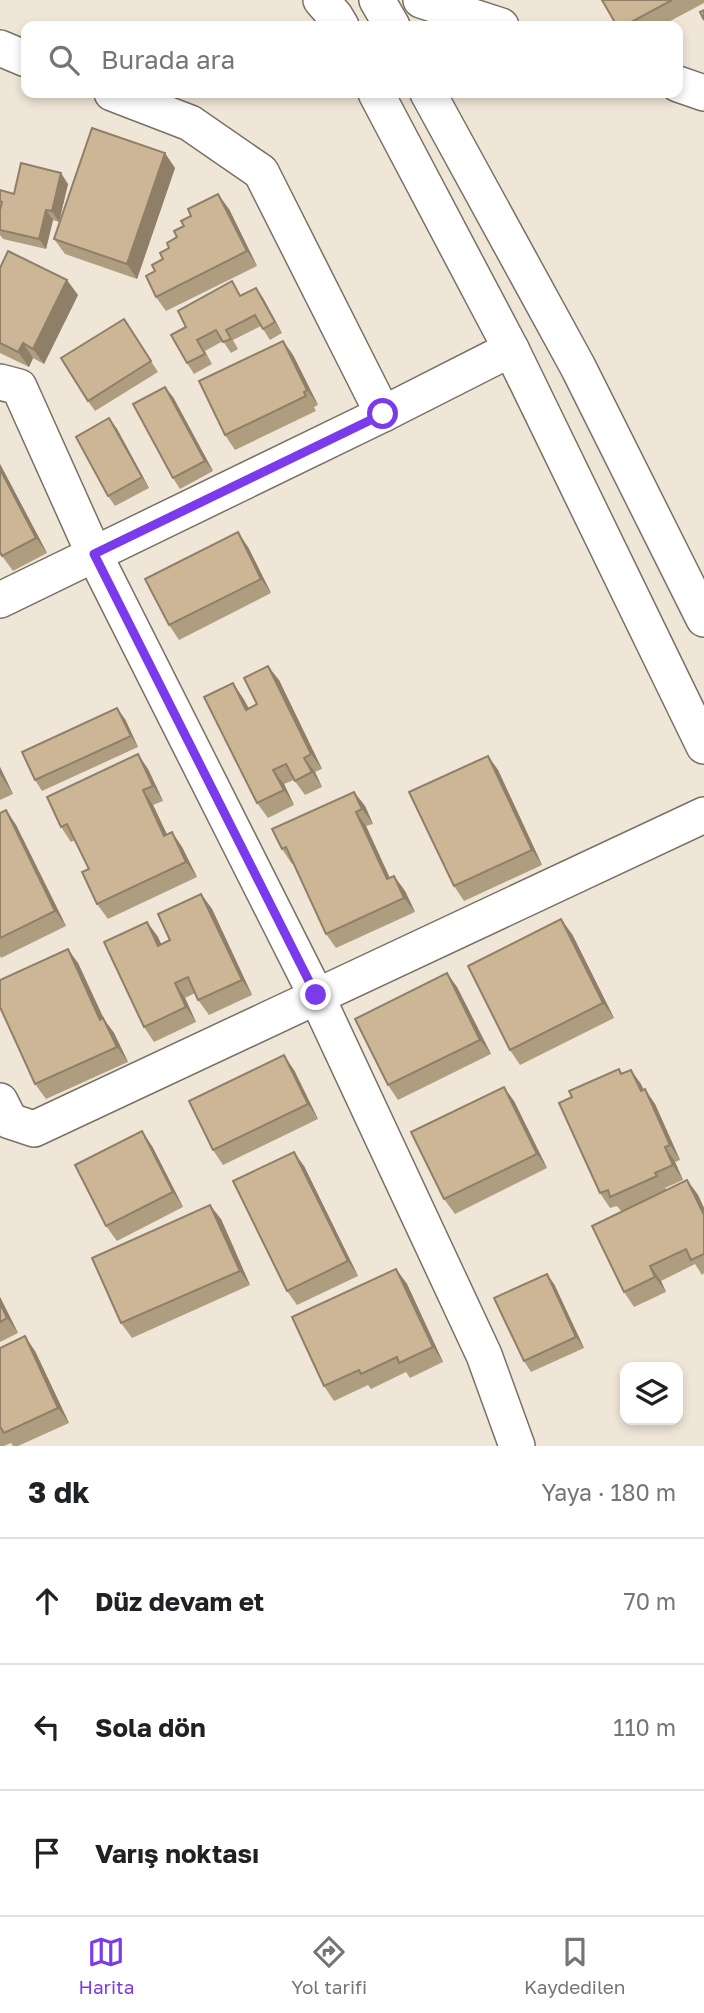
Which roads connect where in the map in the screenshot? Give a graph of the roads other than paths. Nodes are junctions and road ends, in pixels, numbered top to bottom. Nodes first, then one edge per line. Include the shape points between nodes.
1 (321, 0) edge
2 (377, 0) edge
3 (421, 0) edge
4 (337, 21) edge
5 (389, 21) edge
6 (486, 21) edge
7 (0, 48) edge
8 (21, 57) edge
9 (683, 86) edge
10 (704, 93) edge
11 (125, 98) edge
12 (379, 98) edge
13 (431, 98) edge
14 (511, 349) junction
15 (0, 382) edge
16 (383, 414) junction
17 (94, 554) junction
18 (0, 600) edge
19 (704, 619) edge
20 (704, 746) edge
21 (704, 815) edge
22 (316, 995) junction
23 (0, 1101) edge
24 (517, 1446) edge

1 - 4 street
2 - 5 street
3 - 6 street
7 - 8 street
9 - 10 street
11 - 16 street via 190,123 261,172
12 - 14 street
13 - 19 street via 578,367
14 - 16 street
14 - 20 street
15 - 17 street via 19,387
16 - 17 street
17 - 18 street
17 - 22 street
21 - 22 street
22 - 23 street via 33,1129 10,1121
22 - 24 street via 484,1355

